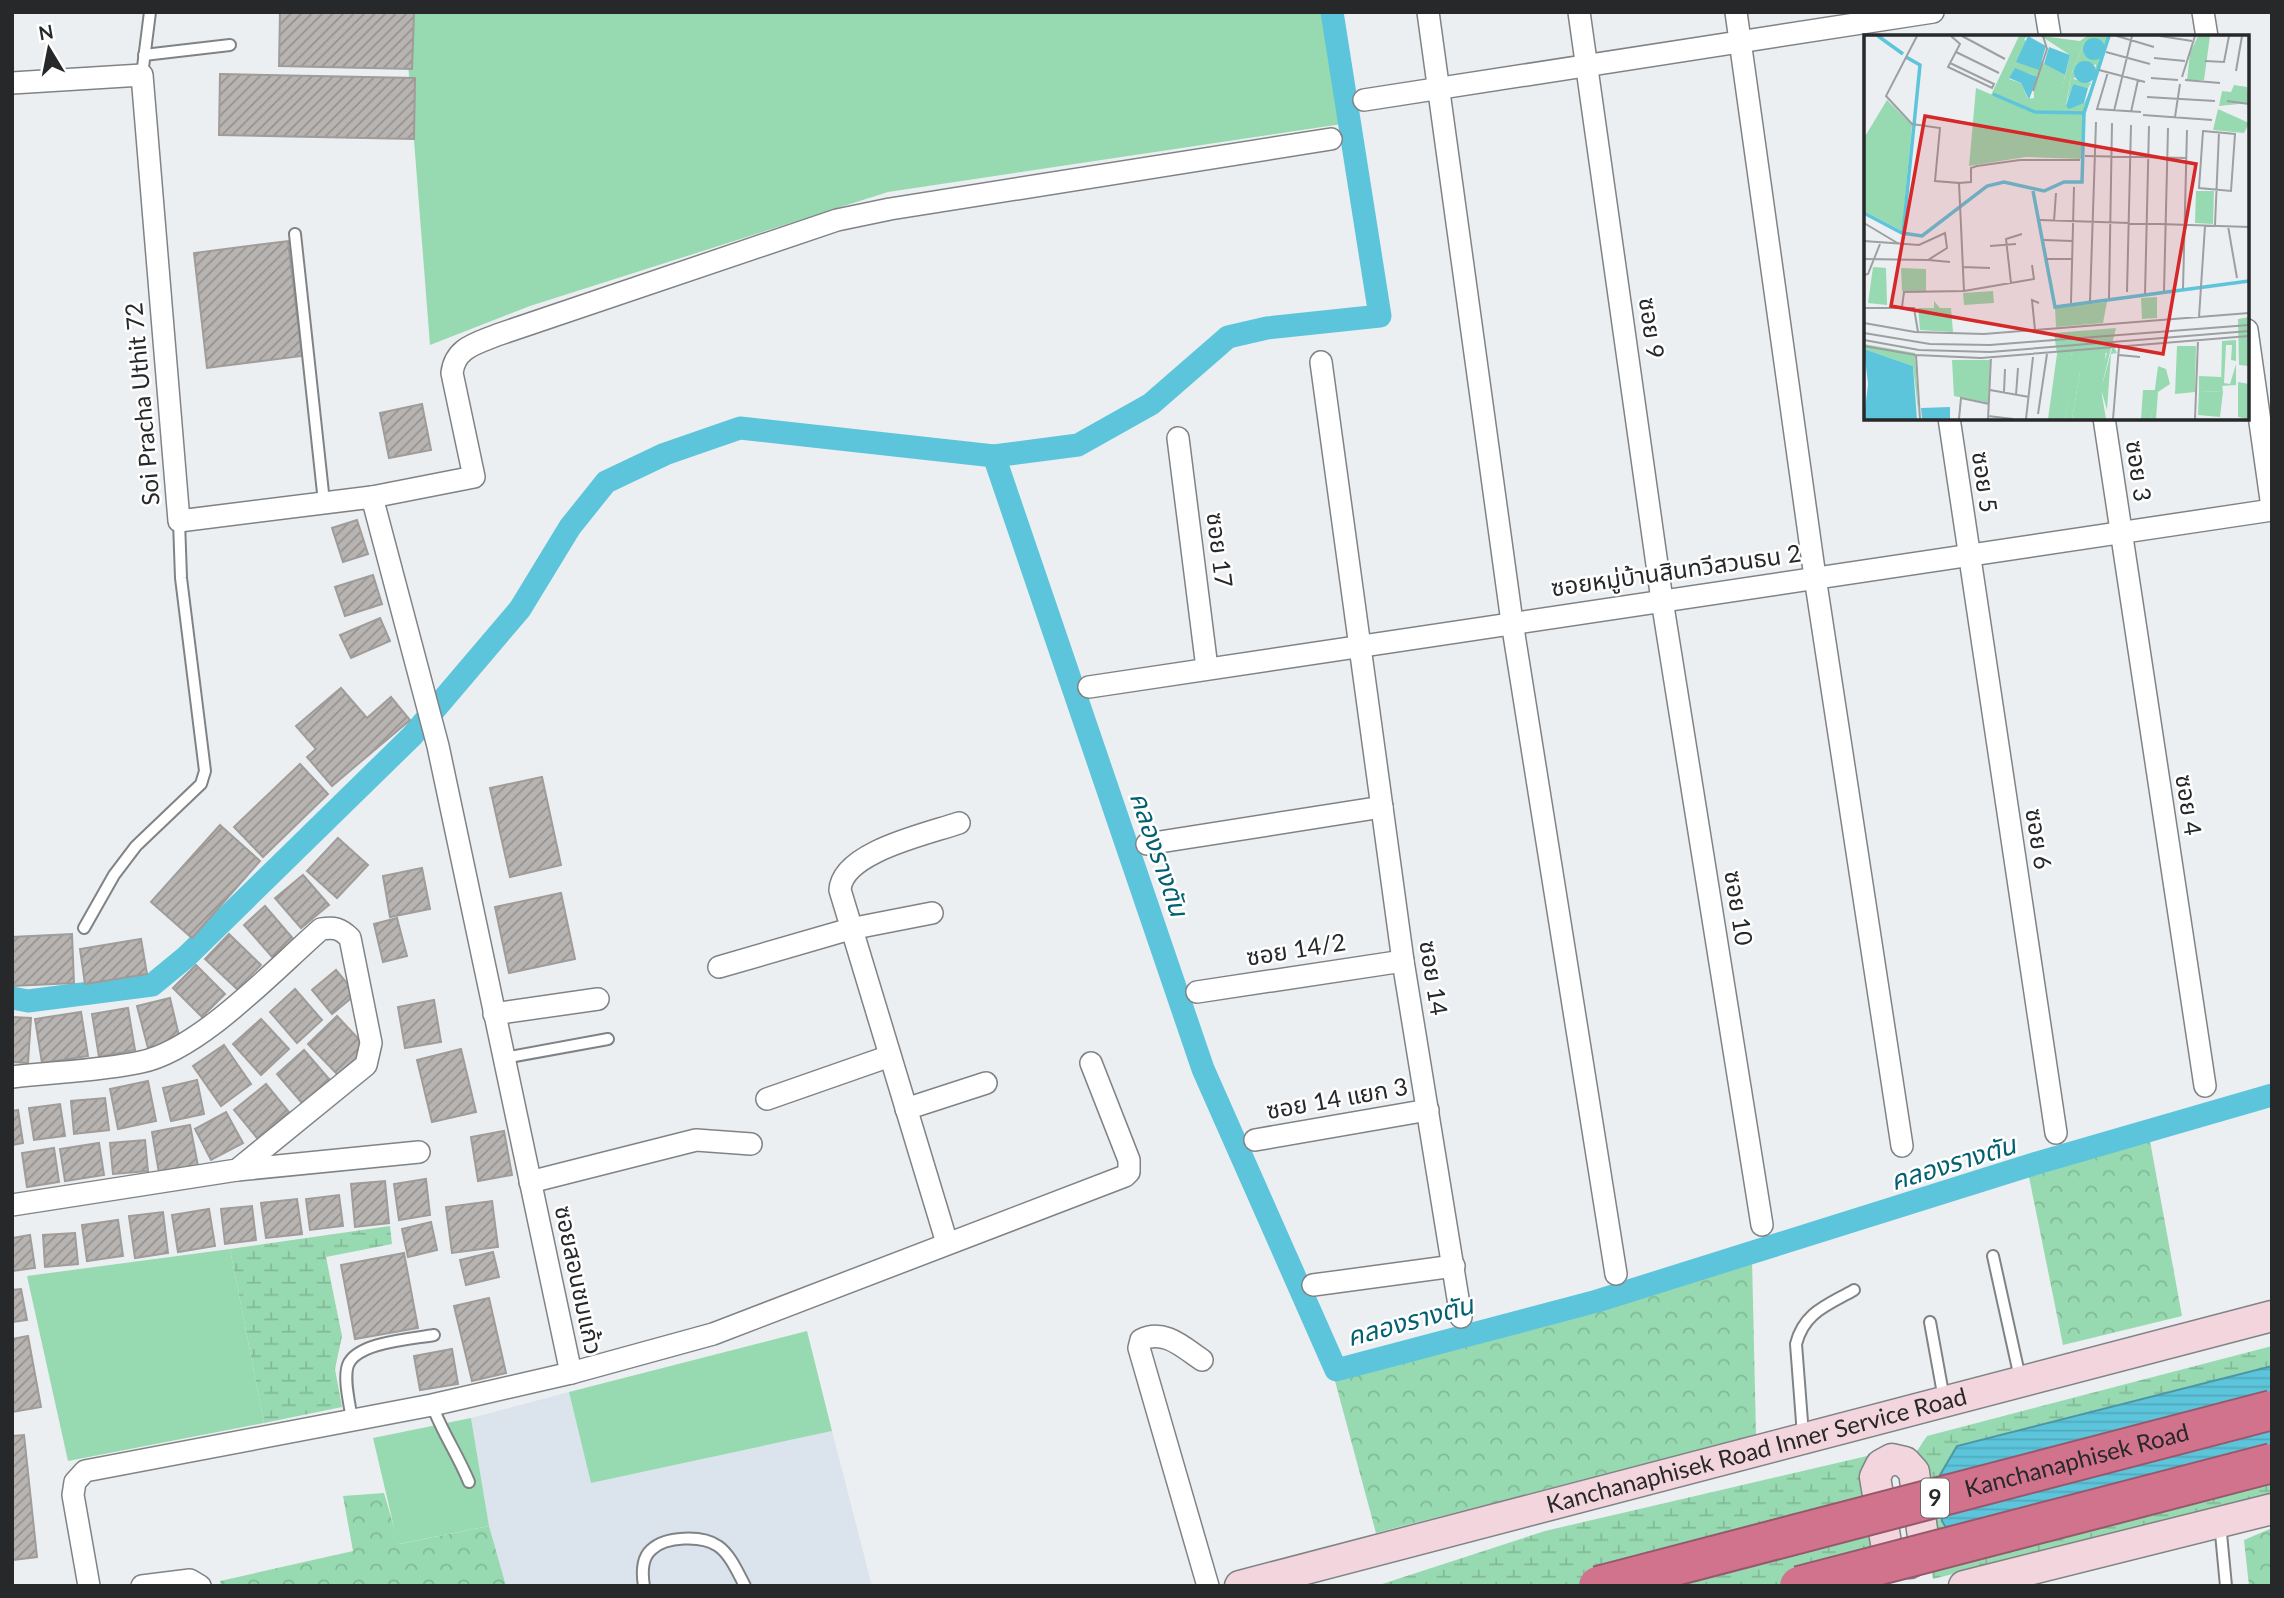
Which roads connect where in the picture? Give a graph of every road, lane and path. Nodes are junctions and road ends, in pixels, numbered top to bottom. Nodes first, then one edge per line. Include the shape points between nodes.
1 (150, 12) edge
2 (1428, 12) edge
3 (1579, 12) edge
4 (1735, 12) edge
5 (1933, 12) edge
6 (2046, 12) edge
7 (2203, 12) edge
8 (1892, 23) edge
9 (2050, 35) edge
10 (2207, 35) edge
11 (1741, 43) junction
12 (230, 45) dead end
13 (1588, 64) junction
14 (143, 65) junction
15 (12, 83) edge
16 (1437, 89) junction
17 (1364, 100) dead end
18 (1331, 139) dead end
19 (295, 234) dead end
20 (2249, 344) edge
21 (1321, 362) dead end
22 (1949, 420) edge
23 (2104, 420) edge
24 (1178, 438) dead end
25 (372, 497) junction
26 (324, 502) junction
27 (2272, 509) edge
28 (179, 520) junction
29 (2120, 531) junction
30 (1968, 554) junction
31 (1815, 578) junction
32 (1662, 600) junction
33 (1511, 622) junction
34 (1358, 645) junction
35 (1207, 668) junction
36 (1088, 687) dead end
37 (1382, 807) junction
38 (959, 823) dead end
39 (1147, 844) dead end
40 (932, 913) dead end
41 (84, 928) dead end
42 (850, 929) junction
43 (1404, 961) junction
44 (719, 967) dead end
45 (1197, 992) dead end
46 (598, 999) dead end
47 (495, 1014) junction
48 (608, 1039) dead end
49 (890, 1056) junction
50 (504, 1058) junction
51 (1090, 1063) dead end
52 (12, 1077) edge
53 (986, 1083) dead end
54 (2204, 1086) dead end
55 (767, 1099) dead end
56 (906, 1109) junction
57 (1428, 1110) junction
58 (2056, 1133) dead end
59 (1255, 1140) dead end
60 (751, 1144) dead end
61 (1902, 1146) dead end
62 (419, 1152) dead end
63 (237, 1170) junction
64 (530, 1182) junction
65 (12, 1205) edge
66 (1762, 1225) dead end
67 (947, 1242) junction
68 (1993, 1256) dead end
69 (1454, 1266) junction
70 (1616, 1274) dead end
71 (1313, 1285) dead end
72 (1854, 1290) dead end
73 (2272, 1316) edge
74 (1461, 1317) dead end
75 (1930, 1322) dead end
76 (435, 1335) dead end
77 (1202, 1360) dead end
78 (571, 1373) junction
79 (2020, 1381) junction
80 (1944, 1401) junction
81 (432, 1405) junction
82 (2272, 1410) edge
83 (1889, 1416) junction
84 (352, 1420) junction
85 (1803, 1438) junction
86 (2272, 1463) edge
87 (469, 1482) dead end
88 (2272, 1509) edge
89 (2220, 1523) junction
90 (1331, 1574) edge
91 (1914, 1574) edge
92 (89, 1586) edge
93 (142, 1586) edge
94 (200, 1586) edge
95 (644, 1586) edge
96 (745, 1586) edge
97 (1208, 1586) edge
98 (1240, 1586) edge
99 (1598, 1586) edge
100 (1799, 1586) edge
101 (1964, 1586) edge
102 (2227, 1586) edge

1 - 14 lane
2 - 16 street
3 - 13 street, ซอย 9
4 - 11 street
5 - 8 street
6 - 9 street
7 - 10 street
8 - 11 street
11 - 13 street
11 - 31 street
12 - 14 lane
13 - 16 street
13 - 32 street, ซอย 9
14 - 15 street
14 - 28 street, Soi Pracha Uthit 72
16 - 17 street
16 - 33 street
18 - 25 street, Soi Pracha Uthit 72 via 837,220 496,335 461,350 453,361 474,477
19 - 26 lane
20 - 27 street
21 - 34 street, ซอย 14
22 - 30 street, ซอย 5
23 - 29 street, ซอย 3
24 - 35 street, ซอย 17
25 - 26 street, Soi Pracha Uthit 72
25 - 47 street, ซอยสอนชมแก้ว via 438,746
26 - 28 street, Soi Pracha Uthit 72
27 - 29 street, ซอยหมู่บ้านสินทวีสวนธน 2
28 - 41 lane via 181,578 205,771 201,784 129,856
29 - 30 street, ซอยหมู่บ้านสินทวีสวนธน 2
29 - 54 street, ซอย 4
30 - 31 street, ซอยหมู่บ้านสินทวีสวนธน 2
30 - 58 street, ซอย 6
31 - 32 street, ซอยหมู่บ้านสินทวีสวนธน 2
31 - 61 street
32 - 33 street, ซอยหมู่บ้านสินทวีสวนธน 2
32 - 66 street, ซอย 10
33 - 34 street, ซอยหมู่บ้านสินทวีสวนธน 2
33 - 70 street
34 - 35 street, ซอยหมู่บ้านสินทวีสวนธน 2
34 - 37 street, ซอย 14
35 - 36 street, ซอยหมู่บ้านสินทวีสวนธน 2
37 - 39 street
37 - 43 street, ซอย 14
38 - 42 street via 868,856 849,868 841,877 840,890
40 - 42 street
42 - 44 street
42 - 49 street
43 - 45 street, ซอย 14/2
43 - 57 street, ซอย 14
46 - 47 street
47 - 50 street, ซอยสอนชมแก้ว
48 - 50 lane
49 - 55 street
49 - 56 street
50 - 64 street, ซอยสอนชมแก้ว
51 - 67 street via 1129,1160 1129,1172
52 - 63 street via 142,1062 177,1047 212,1024 321,929 342,930 350,938 371,1043 366,1065
53 - 56 street
56 - 67 street
57 - 59 street, ซอย 14 แยก 3
57 - 69 street, ซอย 14
60 - 64 street via 696,1140
62 - 63 street
63 - 65 street
64 - 78 street, ซอยสอนชมแก้ว
67 - 78 street via 713,1334
68 - 79 lane
69 - 71 street
69 - 74 street, ซอย 14
72 - 85 lane via 1814,1314 1799,1332
73 - 79 main road, Kanchanaphisek Road Inner Service Road
75 - 80 lane
76 - 84 lane via 369,1347 354,1355 347,1367
77 - 97 street via 1165,1337 1141,1340 1139,1348
78 - 81 street, ซอยสอนชมแก้ว
79 - 80 main road, Kanchanaphisek Road Inner Service Road
80 - 83 main road, Kanchanaphisek Road Inner Service Road
81 - 84 street, ซอยสอนชมแก้ว
81 - 87 lane
82 - 99 highway, Kanchanaphisek Road / 9, bridge
83 - 85 main road, Kanchanaphisek Road Inner Service Road
83 - 91 main road via 1896,1459 1914,1472 1924,1544
84 - 92 street, ซอยสอนชมแก้ว via 85,1471 75,1482 73,1495
85 - 90 main road, Kanchanaphisek Road Inner Service Road
86 - 100 highway, Kanchanaphisek Road / 9, bridge
88 - 89 main road
89 - 101 main road
89 - 102 lane
90 - 98 main road, Kanchanaphisek Road Inner Service Road
93 - 94 street via 177,1580
95 - 96 lane via 643,1563 651,1549 670,1541 700,1538 719,1546

